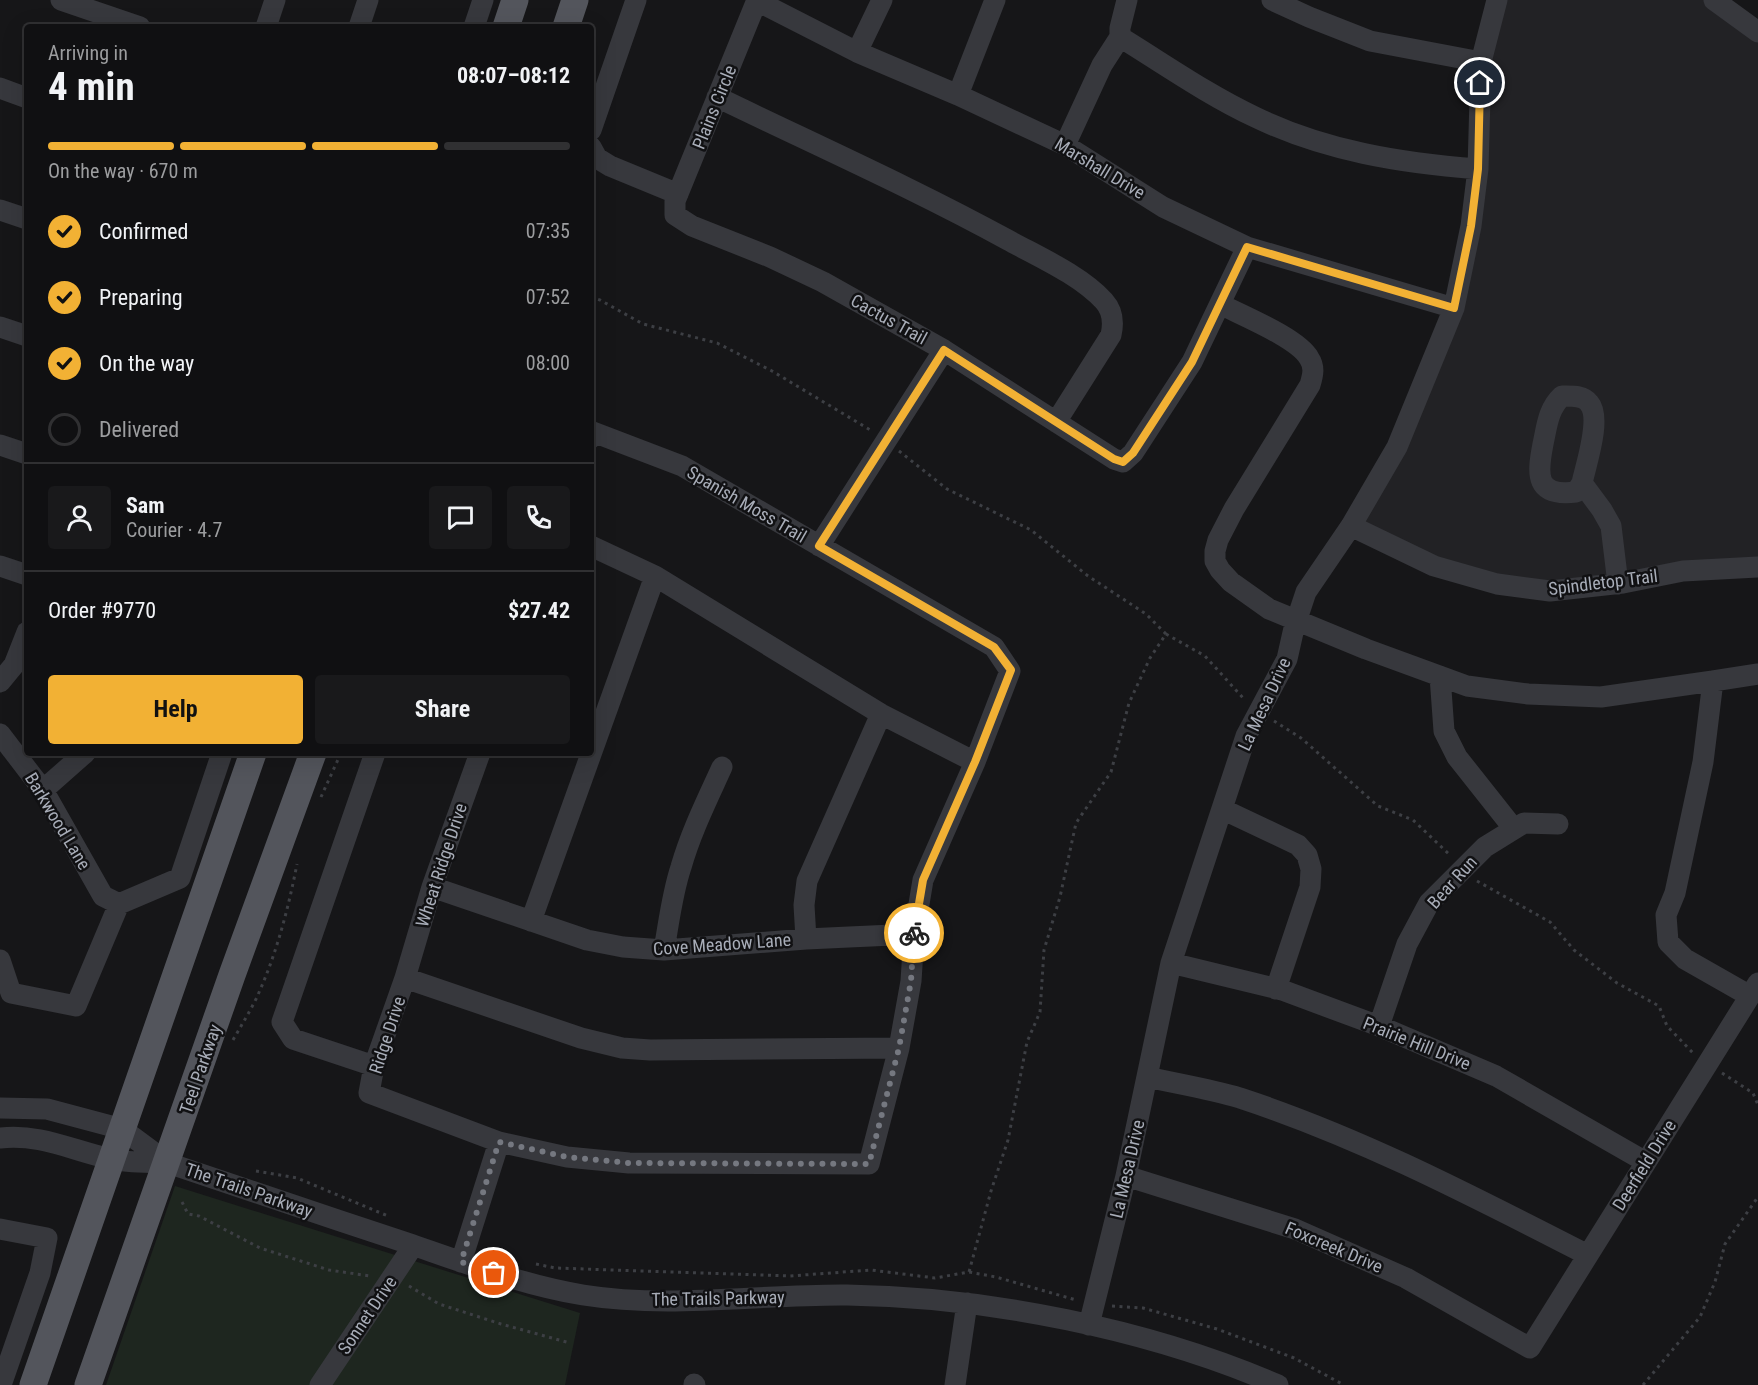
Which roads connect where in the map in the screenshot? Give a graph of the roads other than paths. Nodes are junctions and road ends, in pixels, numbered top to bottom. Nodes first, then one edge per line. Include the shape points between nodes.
1 (61, 0) edge
2 (275, 0) edge
3 (368, 0) edge
4 (483, 0) edge
5 (515, 0) edge
6 (575, 0) edge
7 (636, 0) edge
8 (882, 0) edge
9 (995, 0) edge
10 (1127, 0) edge
11 (1272, 0) edge
12 (1497, 0) edge
13 (757, 1) edge
14 (1718, 1) edge
15 (131, 24) edge
16 (267, 24) edge
17 (360, 24) edge
18 (475, 24) edge
19 (507, 24) edge
20 (567, 24) edge
21 (1758, 32) edge
22 (1120, 37) junction
23 (857, 52) junction
24 (1481, 62) junction
25 (0, 88) edge
26 (958, 95) junction
27 (24, 97) edge
28 (717, 97) junction
29 (594, 121) edge
30 (1065, 145) junction
31 (594, 152) edge
32 (1478, 169) junction
33 (676, 205) junction
34 (0, 210) edge
35 (24, 218) edge
36 (1247, 247) junction
37 (1220, 304) junction
38 (1454, 308) junction
39 (0, 327) edge
40 (24, 335) edge
41 (944, 350) junction
42 (1056, 422) junction
43 (594, 436) edge
44 (0, 445) edge
45 (24, 453) edge
46 (1582, 483) dead end
47 (1351, 526) junction
48 (819, 546) junction
49 (594, 547) edge
50 (0, 566) edge
51 (1758, 567) edge
52 (24, 574) edge
53 (655, 576) junction
54 (1618, 584) junction
55 (1296, 621) junction
56 (24, 640) edge
57 (1758, 674) edge
58 (1440, 676) junction
59 (1713, 681) junction
60 (0, 682) edge
61 (881, 714) junction
62 (0, 734) edge
63 (594, 746) edge
64 (82, 756) edge
65 (221, 756) edge
66 (252, 756) edge
67 (312, 756) edge
68 (374, 756) edge
69 (479, 756) edge
70 (590, 756) edge
71 (975, 762) junction
72 (722, 767) dead end
73 (43, 790) junction
74 (1222, 809) junction
75 (1558, 824) dead end
76 (1514, 829) junction
77 (432, 887) junction
78 (119, 904) junction
79 (531, 921) junction
80 (914, 934) junction
81 (806, 939) junction
82 (664, 950) junction
83 (0, 960) edge
84 (1171, 963) junction
85 (405, 978) junction
86 (1276, 989) junction
87 (1754, 989) edge
88 (1379, 1026) junction
89 (899, 1048) junction
90 (374, 1066) junction
91 (1147, 1077) junction
92 (0, 1108) edge
93 (122, 1129) junction
94 (0, 1138) edge
95 (499, 1142) junction
96 (112, 1159) junction
97 (1646, 1162) junction
98 (168, 1163) junction
99 (1126, 1176) junction
100 (0, 1229) edge
101 (413, 1246) junction
102 (1588, 1255) junction
103 (461, 1262) junction
104 (967, 1303) junction
105 (1089, 1325) junction
106 (1530, 1348) joint
107 (1, 1385) edge
108 (33, 1385) edge
109 (88, 1385) edge
110 (320, 1385) edge
111 (955, 1385) edge
112 (1278, 1385) edge

1 - 15 street
2 - 16 street
3 - 17 street
4 - 18 street
5 - 19 main road
6 - 20 main road
7 - 29 street
8 - 23 street
9 - 26 street
10 - 22 street
11 - 24 street via 1370,41
12 - 24 street, La Mesa Drive
13 - 23 street, Marshall Drive
13 - 28 street, Plains Circle
14 - 21 street
22 - 30 street via 1102,65
22 - 32 street via 1254,117 1309,139 1393,159
23 - 26 street, Marshall Drive
24 - 32 street, La Mesa Drive
25 - 27 street
26 - 30 street, Marshall Drive
28 - 33 street, Plains Circle
28 - 42 street via 974,221 1053,265 1106,302 1112,314 1111,334
30 - 36 street, Marshall Drive via 1163,207
31 - 33 street, Cactus Trail via 597,158
32 - 38 street, La Mesa Drive
33 - 41 street, Cactus Trail via 692,226 823,282
34 - 35 street
36 - 37 street
36 - 38 street, Marshall Drive
37 - 42 street, Cactus Trail via 1192,362 1133,453 1123,462
37 - 55 street via 1295,343 1311,360 1314,370 1310,385 1234,508 1215,551 1215,561 1231,582 1269,609
38 - 47 street, La Mesa Drive via 1397,447
39 - 40 street
41 - 42 street, Cactus Trail
41 - 48 street
43 - 48 street, Spanish Moss Trail via 682,465
44 - 45 street
46 - 54 street via 1611,526
47 - 54 street, Spindletop Trail via 1434,566 1497,584 1550,591
47 - 55 street, La Mesa Drive via 1306,592
48 - 71 street, Spanish Moss Trail via 994,647 1011,670
49 - 53 street
50 - 52 street
51 - 54 street, Spindletop Trail via 1683,571
53 - 61 street
53 - 63 street
55 - 58 street
55 - 74 street, La Mesa Drive via 1287,659 1246,736
56 - 60 street via 14,665
57 - 59 street
58 - 59 street via 1467,686 1527,694 1600,697
58 - 76 street via 1444,731 1457,757
59 - 87 street via 1703,762 1675,893 1666,915 1668,942 1685,959
61 - 71 street
61 - 81 street via 807,881
62 - 73 street, Barkwood Lane
64 - 73 street
65 - 78 street via 180,878
66 - 93 main road
67 - 98 main road, Teel Parkway
68 - 90 street via 282,1022 293,1038
69 - 77 street, Wheat Ridge Drive
70 - 79 street
71 - 80 street via 923,880
72 - 82 street via 680,868
73 - 78 street, Barkwood Lane via 103,896
74 - 84 street, La Mesa Drive
74 - 86 street via 1298,845 1307,855 1310,887
75 - 76 street, Bear Run via 1524,823
76 - 88 street, Bear Run via 1485,847 1429,903 1407,944
77 - 79 street, Cove Meadow Lane
77 - 85 street, Wheat Ridge Drive
78 - 83 street via 76,1006 11,993
79 - 82 street, Cove Meadow Lane via 587,940
80 - 81 street, Cove Meadow Lane
80 - 89 street via 911,981
81 - 82 street, Cove Meadow Lane
84 - 86 street, Prairie Hill Drive
84 - 91 street, La Mesa Drive
85 - 89 street via 581,1038 622,1048
85 - 90 street, Ridge Drive
86 - 88 street, Prairie Hill Drive
87 - 97 street, Deerfield Drive
88 - 97 street, Prairie Hill Drive via 1496,1076
89 - 95 street via 869,1164 629,1163 567,1157
90 - 95 street, Ridge Drive via 369,1093
91 - 99 street, La Mesa Drive
91 - 102 street via 1238,1098 1341,1135 1436,1177
92 - 93 street, The Trails Parkway via 47,1109
93 - 96 main road
93 - 98 street, The Trails Parkway
94 - 96 street, The Trails Parkway via 48,1141
95 - 103 street
96 - 98 street, The Trails Parkway
96 - 108 main road
97 - 102 street, Deerfield Drive
98 - 101 street, The Trails Parkway
98 - 109 main road, Teel Parkway
99 - 105 street, La Mesa Drive
99 - 106 street, Foxcreek Drive via 1295,1229 1406,1278
100 - 107 street via 47,1238 40,1273
101 - 103 street, The Trails Parkway
101 - 110 street, Sonnet Drive
102 - 106 street, Deerfield Drive
103 - 104 street, The Trails Parkway via 545,1287 627,1300 849,1295
104 - 105 street, The Trails Parkway
104 - 111 street
105 - 112 street, The Trails Parkway via 1224,1364

